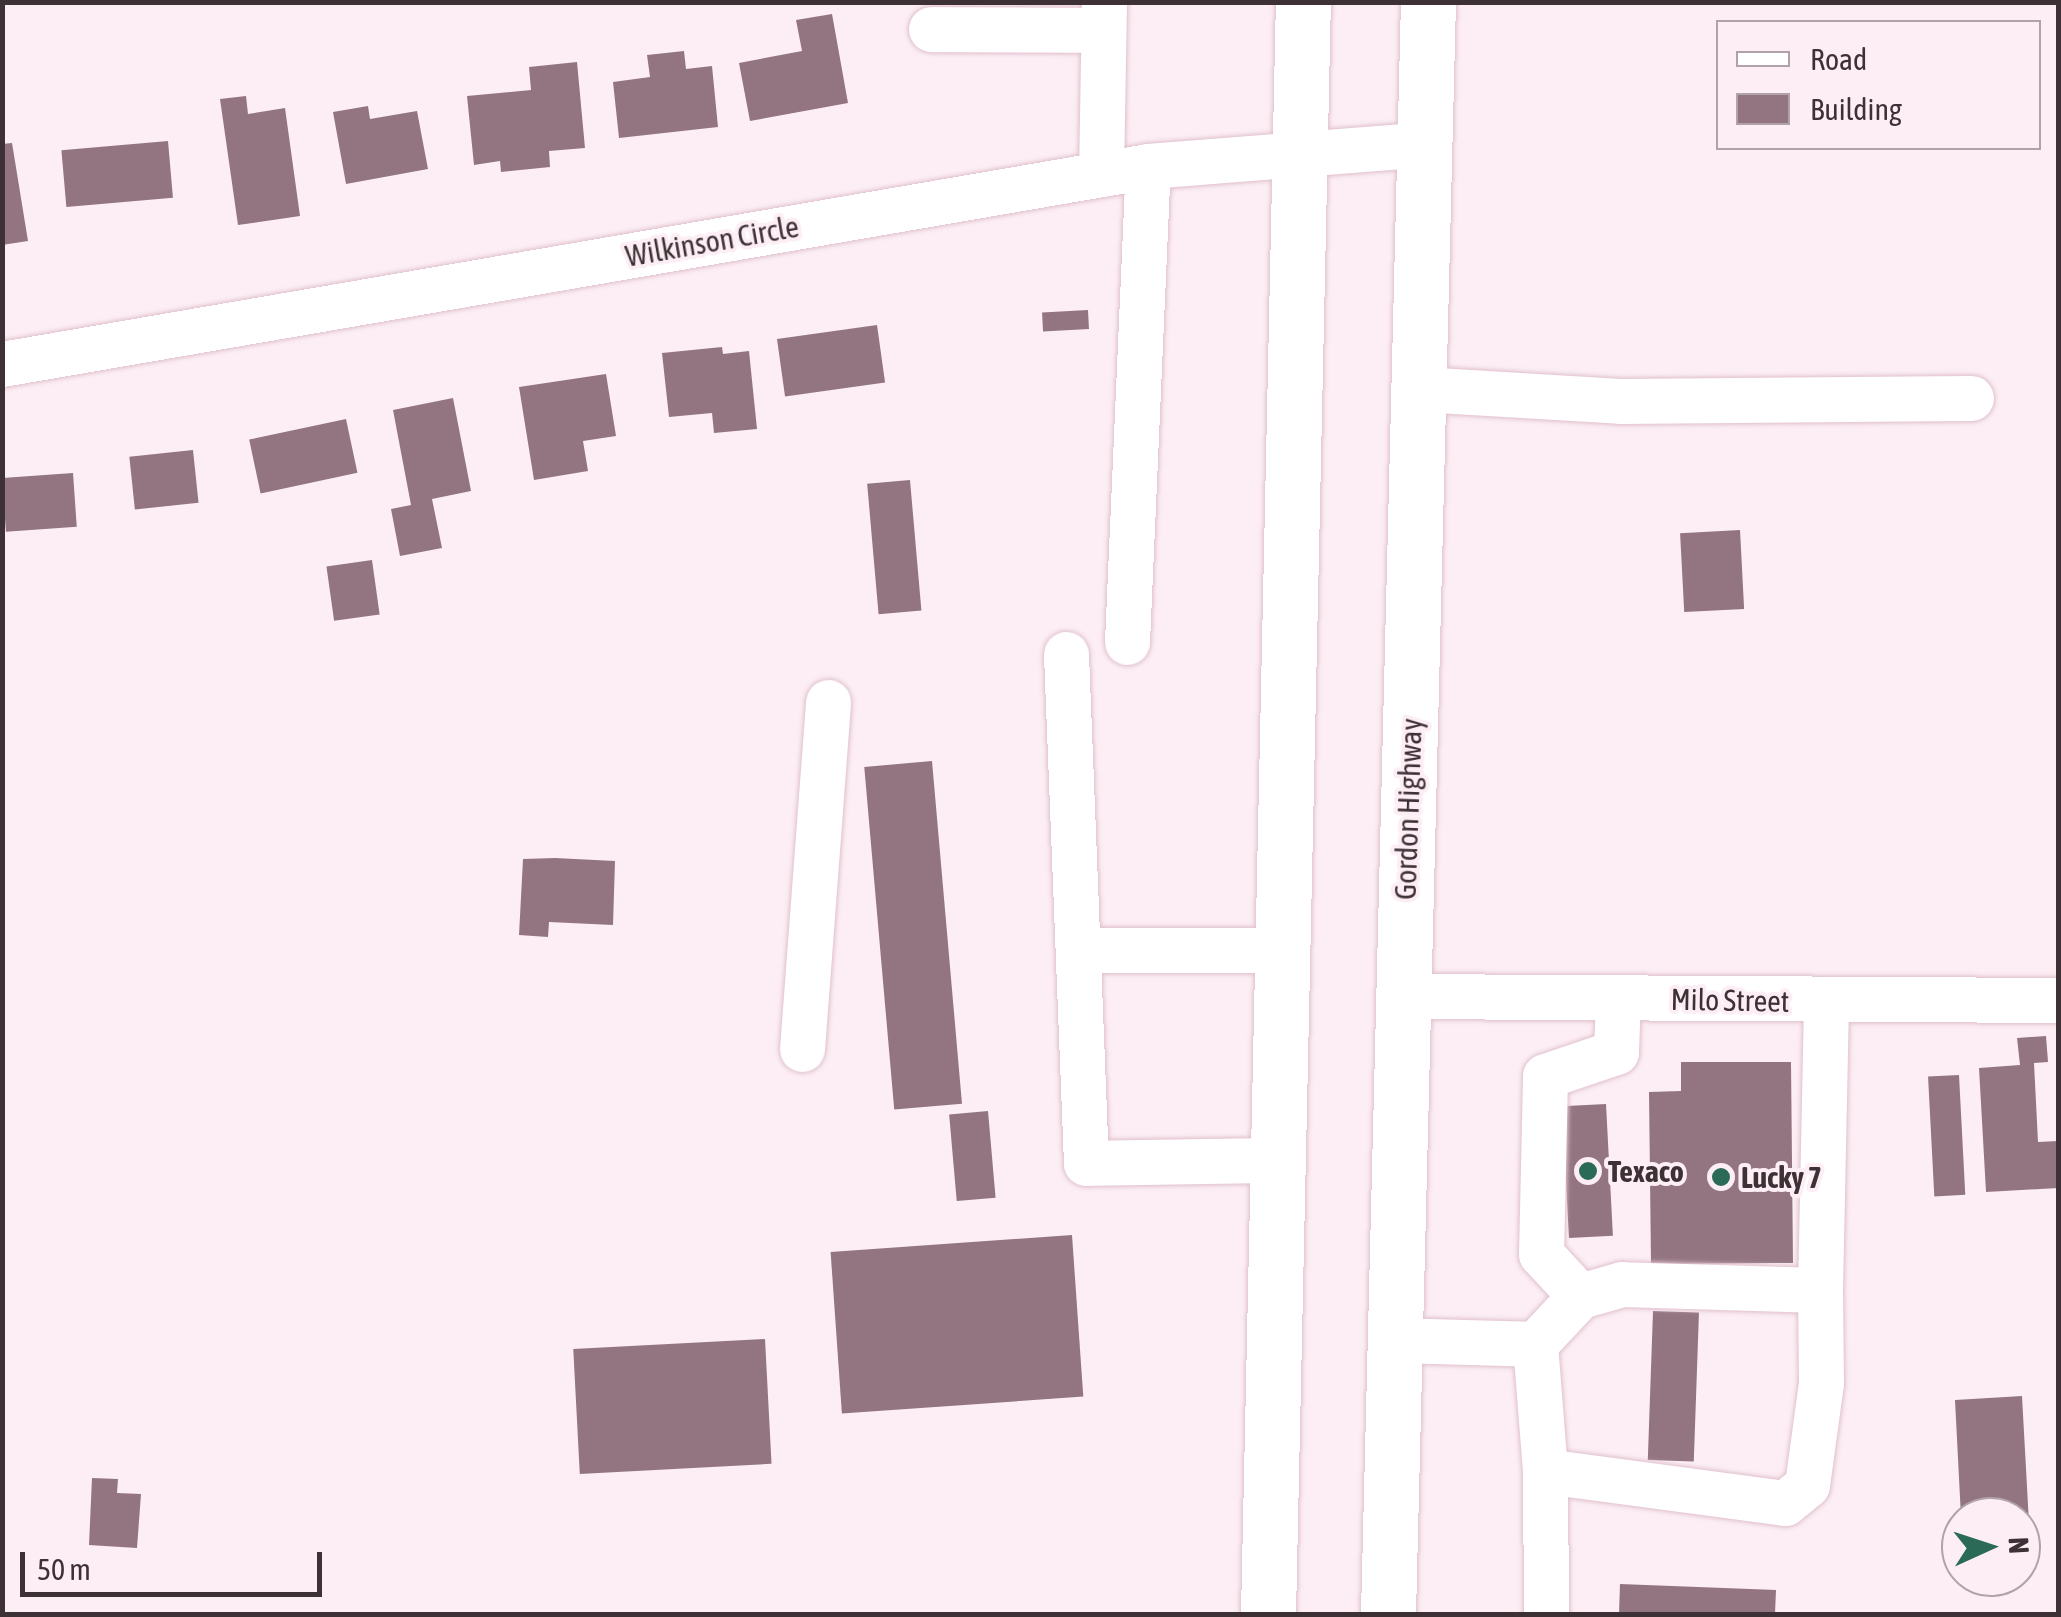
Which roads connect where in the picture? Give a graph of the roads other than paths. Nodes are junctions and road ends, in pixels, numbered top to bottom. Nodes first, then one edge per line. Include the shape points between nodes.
1 (1303, 2) edge
2 (1428, 2) edge
3 (1104, 16) edge
4 (931, 29) dead end
5 (1426, 144) junction
6 (1300, 154) junction
7 (1148, 166) junction
8 (1101, 174) junction
9 (2, 364) edge
10 (1420, 389) junction
11 (1970, 398) dead end
12 (1127, 642) dead end
13 (1066, 654) dead end
14 (828, 702) dead end
15 (1078, 950) junction
16 (1284, 950) junction
17 (1402, 996) junction
18 (1618, 998) junction
19 (2058, 1000) edge
20 (1826, 1001) junction
21 (802, 1050) dead end
22 (1278, 1160) junction
23 (1820, 1290) junction
24 (1580, 1296) junction
25 (1394, 1340) junction
26 (1535, 1344) junction
27 (1545, 1472) junction
28 (1268, 1614) edge
29 (1388, 1614) edge
30 (1546, 1614) edge

1 - 6 highway
2 - 5 highway, Gordon Highway
3 - 4 street
3 - 8 street
5 - 6 street, Wilkinson Circle
5 - 10 highway, Gordon Highway
6 - 7 street, Wilkinson Circle
6 - 16 highway
7 - 8 street, Wilkinson Circle
7 - 12 street
8 - 9 street, Wilkinson Circle
10 - 11 street via 1620,401
10 - 17 highway, Gordon Highway
13 - 15 street
14 - 21 street
15 - 16 street
15 - 22 street via 1086,1162
16 - 22 highway
17 - 18 street, Milo Street
17 - 25 highway, Gordon Highway
18 - 20 street, Milo Street
18 - 24 street via 1616,1052 1545,1076 1540,1254
19 - 20 street, Milo Street
20 - 23 street
22 - 28 highway
23 - 24 street via 1622,1284
23 - 27 street via 1821,1383 1806,1485 1785,1503
24 - 26 street
25 - 26 street
25 - 29 highway, Gordon Highway
26 - 27 street
27 - 30 street

